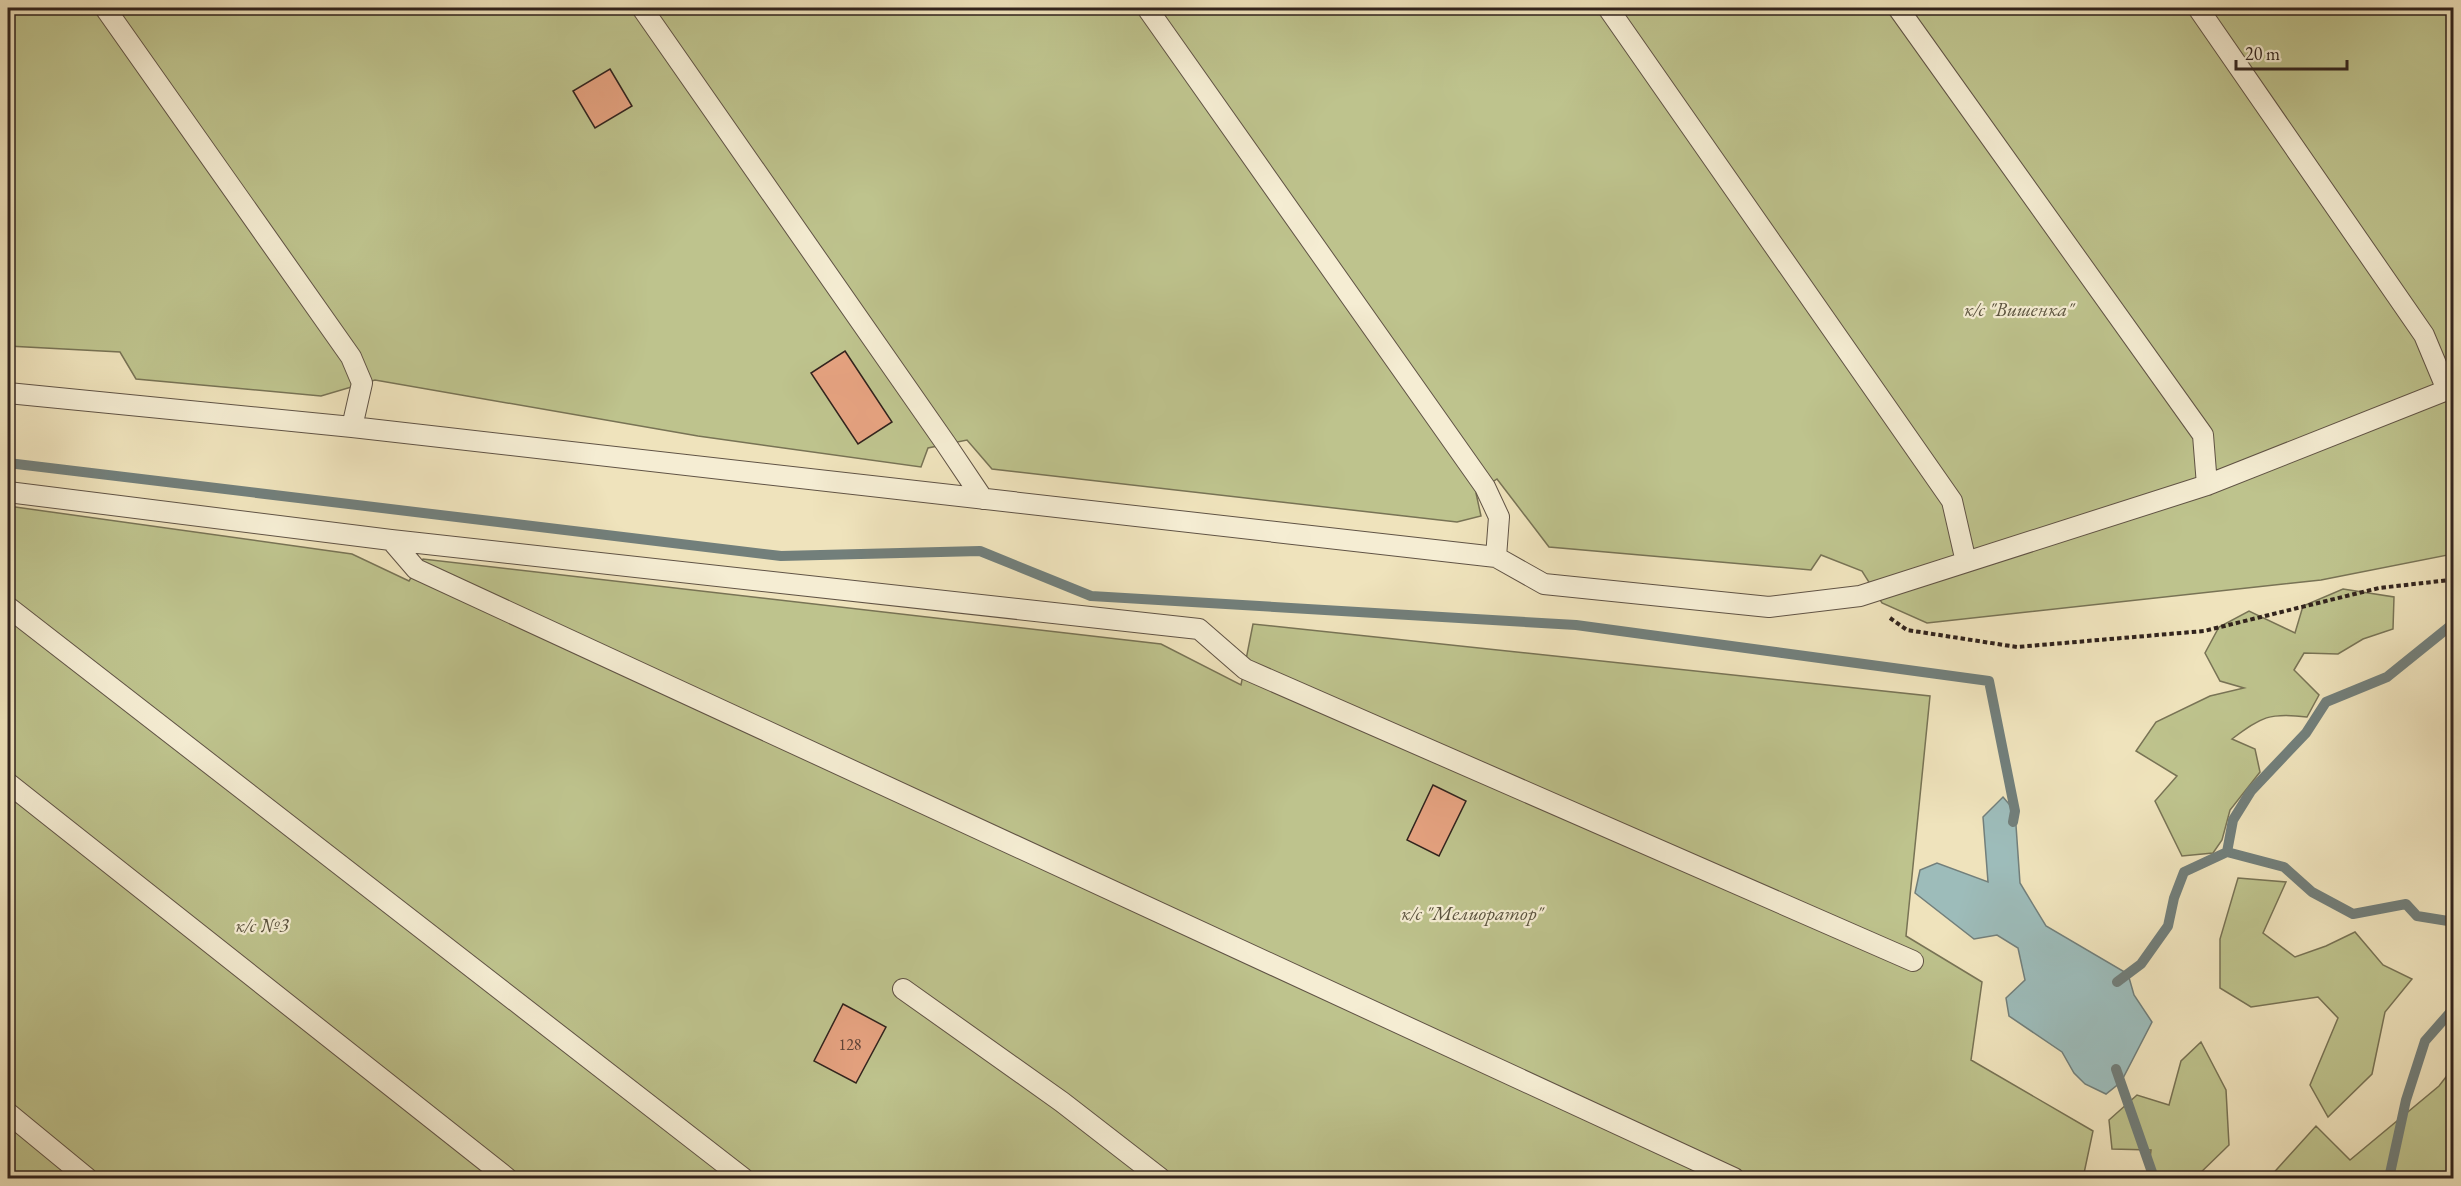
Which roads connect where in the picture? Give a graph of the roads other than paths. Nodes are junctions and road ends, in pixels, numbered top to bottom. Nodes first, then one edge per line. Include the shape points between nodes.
1 (105, 8) edge
2 (642, 8) edge
3 (1147, 8) edge
4 (1608, 8) edge
5 (1898, 8) edge
6 (2198, 8) edge
7 (2450, 386) edge
8 (8, 393) edge
9 (352, 428) junction
10 (2207, 485) junction
11 (8, 492) edge
12 (983, 500) junction
13 (391, 540) junction
14 (1496, 557) junction
15 (1966, 562) junction
16 (8, 607) edge
17 (8, 783) edge
18 (1913, 960) dead end
19 (903, 989) dead end
20 (8, 1113) edge
21 (87, 1179) edge
22 (507, 1179) edge
23 (743, 1179) edge
24 (1160, 1179) edge
25 (1734, 1179) edge

1 - 9 lane via 351,357 362,384
2 - 12 lane
3 - 14 lane via 1485,487 1499,517
4 - 15 lane via 1952,501
5 - 10 lane via 2203,435
6 - 7 lane via 2424,335
7 - 10 lane
8 - 9 lane
9 - 12 lane
10 - 15 lane
11 - 13 lane
12 - 14 lane
13 - 18 lane via 1199,629 1245,669
13 - 25 lane via 416,569
14 - 15 lane via 1545,584 1769,606 1860,596
16 - 23 lane
17 - 22 lane
19 - 24 lane via 1062,1102
20 - 21 lane

